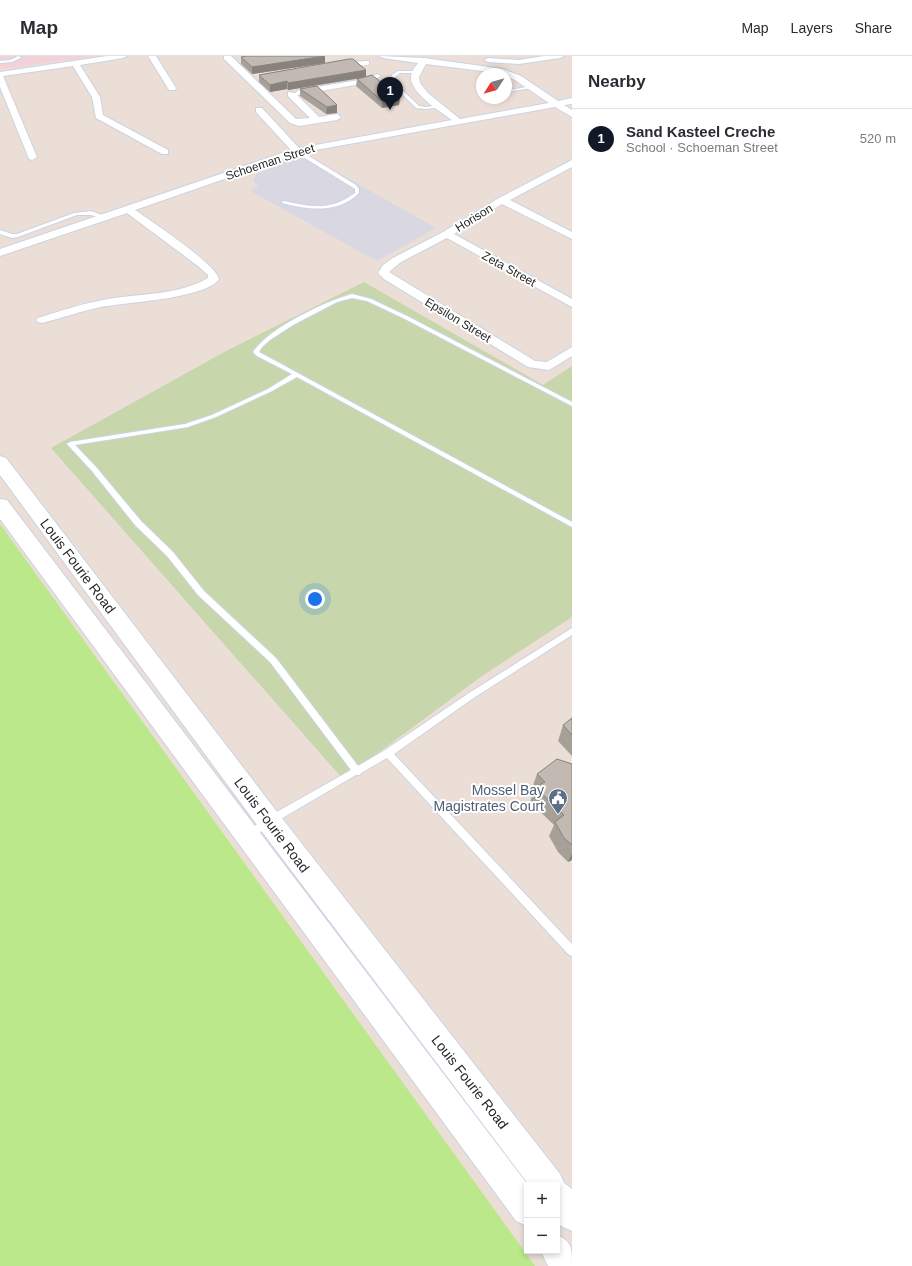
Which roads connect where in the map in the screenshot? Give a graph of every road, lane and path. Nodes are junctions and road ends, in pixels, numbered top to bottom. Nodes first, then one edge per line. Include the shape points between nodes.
1 (18, 56) edge
2 (123, 56) edge
3 (152, 56) edge
4 (383, 56) edge
5 (560, 56) edge
6 (482, 59) dead end
7 (233, 60) dead end
8 (424, 60) junction
9 (0, 62) edge
10 (75, 63) junction
11 (366, 63) dead end
12 (328, 67) edge
13 (417, 72) junction
14 (0, 75) edge
15 (376, 76) edge
16 (531, 87) junction
17 (172, 88) dead end
18 (512, 90) dead end
19 (280, 96) junction
20 (572, 101) edge
21 (555, 104) junction
22 (440, 106) junction
23 (285, 111) junction
24 (572, 114) edge
25 (99, 116) junction
26 (337, 117) dead end
27 (317, 120) junction
28 (458, 121) junction
29 (101, 129) dead end
30 (297, 151) junction
31 (165, 152) dead end
32 (32, 157) dead end
33 (572, 163) edge
34 (558, 170) junction
35 (572, 176) edge
36 (502, 200) junction
37 (284, 202) dead end
38 (129, 210) junction
39 (106, 218) junction
40 (0, 232) edge
41 (447, 234) junction
42 (572, 236) edge
43 (0, 253) edge
44 (388, 277) joint
45 (572, 304) edge
46 (42, 320) dead end
47 (572, 351) edge
48 (297, 374) junction
49 (572, 404) edge
50 (0, 462) edge
51 (0, 504) edge
52 (572, 525) edge
53 (572, 631) edge
54 (388, 753) junction
55 (357, 772) junction
56 (258, 828) junction
57 (572, 951) edge
58 (547, 1182) edge
59 (560, 1200) edge
60 (524, 1206) edge
61 (572, 1215) edge
62 (559, 1254) edge
63 (568, 1266) edge

1 - 9 lane via 20,57 16,60
2 - 10 street
3 - 17 street
4 - 8 street
5 - 6 street via 513,62
7 - 19 street
8 - 13 street
8 - 16 street via 500,70 514,75
10 - 14 street
10 - 25 street via 96,97
11 - 12 street
13 - 22 street via 416,84
13 - 22 lane via 396,73 392,82 418,107
14 - 32 street
15 - 19 street via 367,81
16 - 18 lane
16 - 21 street
19 - 23 street
19 - 27 street
20 - 21 street, Schoeman Street
21 - 24 street
21 - 28 street, Schoeman Street
22 - 28 street
23 - 27 street via 296,123
23 - 30 street via 261,113
25 - 29 street
25 - 31 street
26 - 27 street
28 - 30 street, Schoeman Street
30 - 37 lane via 354,186 357,193 335,206 322,209
30 - 38 street, Schoeman Street
33 - 34 street, Horison
34 - 35 street
34 - 36 street, Horison
36 - 41 street, Horison
36 - 42 street
38 - 39 street, Schoeman Street
38 - 46 street via 202,264 213,274 214,279 186,290 103,303
39 - 40 lane via 84,213 76,214 18,235
39 - 43 street, Schoeman Street
41 - 44 street, Horison via 387,267 383,272
41 - 45 street, Zeta Street
44 - 47 street, Epsilon Street via 536,366 549,366
48 - 49 lane via 259,355 256,352 258,346 268,337 335,301 345,297 360,297 405,316
48 - 52 lane
48 - 55 lane via 270,390 186,426 70,444 138,523 170,554 201,593 273,660
50 - 56 main road, Louis Fourie Road
51 - 56 main road, Louis Fourie Road
53 - 54 lane
54 - 55 lane
54 - 57 lane
55 - 56 lane
56 - 58 main road, Louis Fourie Road
56 - 60 main road, Louis Fourie Road
59 - 61 main road
62 - 63 main road

